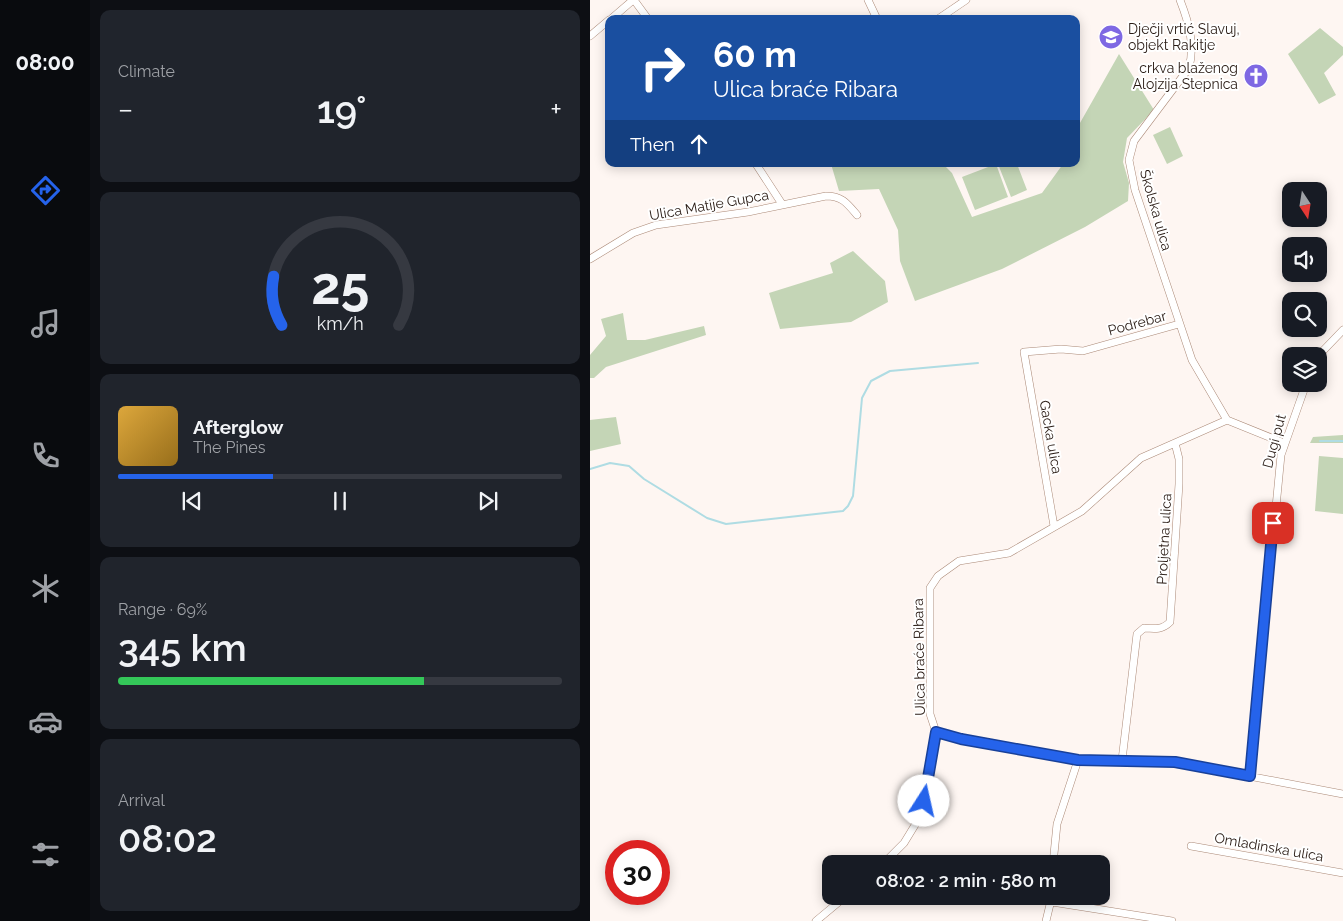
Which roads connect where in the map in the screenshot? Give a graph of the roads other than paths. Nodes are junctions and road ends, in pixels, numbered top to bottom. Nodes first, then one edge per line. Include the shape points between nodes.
1 (634, 0) edge
2 (868, 0) edge
3 (966, 0) edge
4 (1180, 0) edge
5 (616, 15) edge
6 (645, 15) edge
7 (874, 15) edge
8 (944, 15) edge
9 (605, 24) edge
10 (590, 35) edge
11 (758, 167) edge
12 (782, 204) junction
13 (857, 215) dead end
14 (590, 259) edge
15 (1179, 324) junction
16 (1343, 330) edge
17 (1327, 347) edge
18 (1024, 352) joint
19 (1303, 392) edge
20 (1226, 420) junction
21 (1175, 443) junction
22 (1284, 444) junction
23 (1054, 526) junction
24 (936, 732) junction
25 (1078, 760) junction
26 (1122, 760) junction
27 (1250, 776) junction
28 (1343, 794) edge
29 (1191, 846) dead end
30 (892, 855) edge
31 (1054, 855) edge
32 (1343, 872) edge
33 (835, 905) edge
34 (1050, 905) edge
35 (1085, 905) edge
36 (816, 921) edge
37 (1046, 921) edge
38 (1172, 921) edge

1 - 5 street
1 - 6 street
2 - 7 street
3 - 8 street
4 - 15 street, Školska ulica via 1192,39 1193,54 1189,68 1134,141 1130,160 1135,190
9 - 10 street
11 - 12 street
12 - 13 street, Ulica Matije Gupca via 836,196 846,200
12 - 14 street, Ulica Matije Gupca via 656,225 633,233
15 - 18 street, Podrebar via 1083,351
15 - 20 street, Podrebar via 1192,360
16 - 17 street
18 - 23 street, Gacka ulica
19 - 22 street, Dugi put
20 - 21 street, Ulica braće Ribara
20 - 22 street
21 - 23 street, Ulica braće Ribara via 1141,458 1082,511
21 - 26 street, Proljetna ulica via 1179,484 1170,622 1158,629 1144,628 1137,634
22 - 27 street, Dugi put via 1276,487
23 - 24 street, Ulica braće Ribara via 1010,553 959,561 932,583 930,714
24 - 25 street, Ulica braće Ribara
24 - 30 street via 924,801 915,825
25 - 26 street, Ulica braće Ribara
25 - 31 street via 1057,824
26 - 27 street, Ulica braće Ribara via 1175,762
27 - 28 street, Ulica braće Ribara
29 - 32 street, Omladinska ulica
33 - 36 street
34 - 37 street
35 - 38 street

